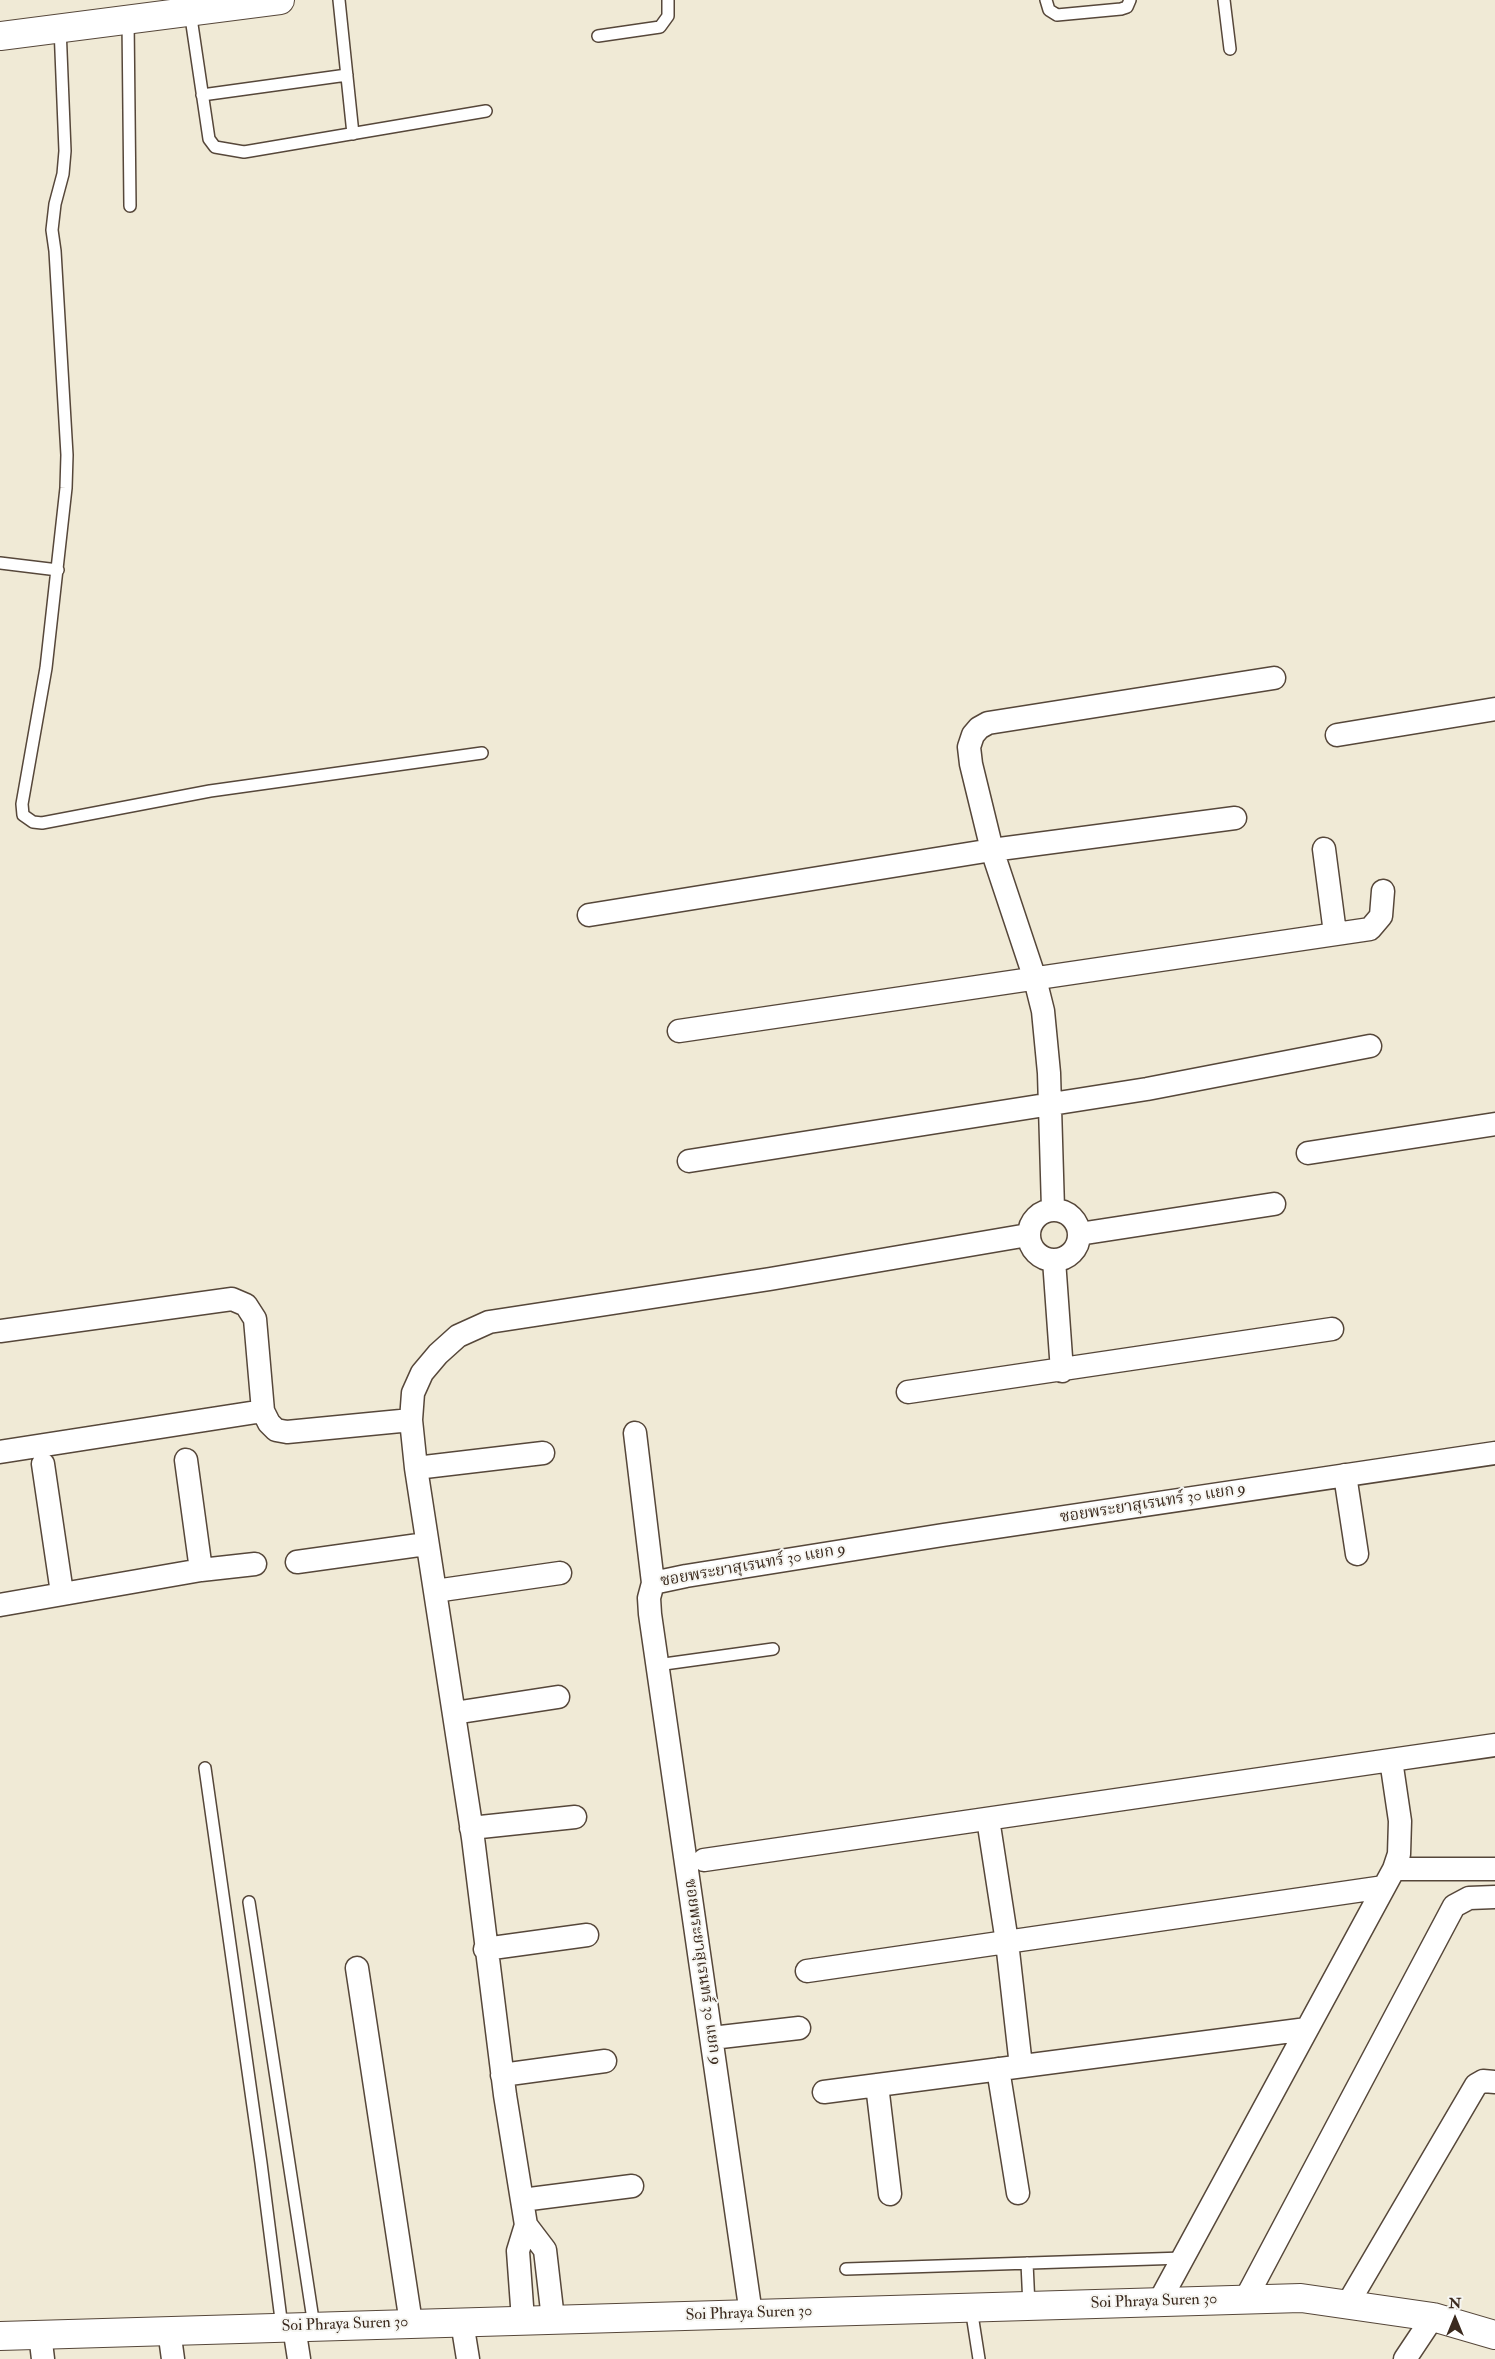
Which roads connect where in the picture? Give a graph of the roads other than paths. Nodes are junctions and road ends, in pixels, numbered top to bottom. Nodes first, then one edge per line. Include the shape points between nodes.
1 (280, 0) edge
2 (339, 0) edge
3 (668, 0) edge
4 (1046, 0) edge
5 (1130, 0) edge
6 (1224, 0) edge
7 (190, 11) junction
8 (128, 19) junction
9 (60, 27) junction
10 (0, 36) edge
11 (598, 36) dead end
12 (1230, 49) dead end
13 (347, 75) junction
14 (202, 95) junction
15 (486, 111) dead end
16 (353, 134) junction
17 (130, 206) dead end
18 (0, 563) edge
19 (58, 570) junction
20 (1274, 678) dead end
21 (1495, 709) edge
22 (1337, 735) dead end
23 (482, 753) dead end
24 (1235, 818) dead end
25 (1324, 849) dead end
26 (992, 850) junction
27 (1383, 892) dead end
28 (589, 915) dead end
29 (1335, 933) junction
30 (1035, 979) junction
31 (679, 1031) dead end
32 (1370, 1046) dead end
33 (1048, 1105) junction
34 (1495, 1124) edge
35 (1308, 1153) dead end
36 (689, 1160) dead end
37 (1274, 1204) dead end
38 (1053, 1209) junction
39 (1079, 1234) junction
40 (1028, 1235) junction
41 (1054, 1260) junction
42 (1332, 1329) dead end
43 (0, 1331) edge
44 (1062, 1370) junction
45 (908, 1392) dead end
46 (263, 1412) junction
47 (411, 1420) junction
48 (635, 1433) dead end
49 (0, 1452) edge
50 (543, 1453) dead end
51 (1495, 1453) edge
52 (186, 1460) dead end
53 (43, 1464) dead end
54 (416, 1468) junction
55 (1345, 1475) junction
56 (426, 1544) junction
57 (1357, 1554) dead end
58 (297, 1562) dead end
59 (255, 1564) dead end
60 (201, 1570) junction
61 (560, 1573) dead end
62 (653, 1583) junction
63 (435, 1591) junction
64 (62, 1593) junction
65 (0, 1605) edge
66 (773, 1650) dead end
67 (657, 1665) junction
68 (558, 1697) dead end
69 (454, 1713) junction
70 (1495, 1745) edge
71 (1390, 1760) junction
72 (206, 1768) dead end
73 (575, 1817) dead end
74 (988, 1819) junction
75 (471, 1828) junction
76 (704, 1860) dead end
77 (1495, 1869) edge
78 (1389, 1878) junction
79 (1495, 1898) edge
80 (249, 1902) dead end
81 (587, 1934) dead end
82 (1007, 1942) junction
83 (485, 1949) junction
84 (357, 1968) dead end
85 (807, 1971) dead end
86 (799, 2028) dead end
87 (1307, 2029) junction
88 (712, 2038) junction
89 (605, 2061) dead end
90 (1021, 2066) junction
91 (998, 2069) junction
92 (502, 2075) junction
93 (1495, 2082) edge
94 (878, 2085) junction
95 (824, 2092) dead end
96 (632, 2186) dead end
97 (1018, 2193) dead end
98 (890, 2194) dead end
99 (522, 2200) junction
100 (526, 2225) junction
101 (1183, 2258) junction
102 (1027, 2263) junction
103 (846, 2269) dead end
104 (1245, 2300) junction
105 (1159, 2302) junction
106 (1347, 2305) junction
107 (1029, 2306) junction
108 (971, 2308) junction
109 (751, 2314) junction
110 (1433, 2318) junction
111 (553, 2319) junction
112 (523, 2320) junction
113 (462, 2322) junction
114 (411, 2323) junction
115 (297, 2327) junction
116 (169, 2330) junction
117 (0, 2336) edge
118 (1495, 2336) edge
119 (42, 2347) edge
120 (173, 2359) edge
121 (299, 2359) edge
122 (468, 2359) edge
123 (979, 2359) edge
124 (1405, 2359) edge

1 - 7 street
2 - 13 lane
3 - 11 lane via 668,16 660,27
4 - 5 lane via 1049,10 1057,15 1121,9 1127,7
6 - 12 lane
7 - 8 street
7 - 14 lane
8 - 9 street
8 - 17 lane
9 - 10 street
9 - 19 lane via 65,150 52,230 67,455
13 - 14 lane
13 - 16 lane
14 - 16 lane via 209,139 215,147 222,149 244,152
15 - 16 lane
18 - 19 lane
19 - 23 lane via 46,668 22,804 23,815 33,822 42,823 210,791
20 - 26 street via 988,723 979,728 969,747
21 - 22 street
24 - 26 street
25 - 29 street
26 - 28 street
26 - 30 street
27 - 29 street via 1380,916 1375,925 1370,929
29 - 30 street
30 - 31 street
30 - 33 street via 1043,1011 1049,1072
32 - 33 street
33 - 36 street
33 - 38 street
34 - 35 street
37 - 39 street
38 - 39 street via 1071,1216
38 - 40 street via 1035,1217 1029,1225
39 - 41 street via 1078,1244 1072,1252
40 - 41 street via 1036,1253
40 - 47 street via 489,1322 458,1336 432,1360 413,1393
41 - 44 street
42 - 44 street
43 - 46 street via 232,1299 246,1305 255,1319
44 - 45 street
46 - 47 street via 276,1430 287,1432
46 - 49 street
47 - 54 street
48 - 62 street
50 - 54 street
51 - 55 street, ซอยพระยาสุเรนทร์ 30 แยก 9
52 - 60 street
53 - 64 street
54 - 56 street
55 - 57 street
55 - 62 street, ซอยพระยาสุเรนทร์ 30 แยก 9 via 943,1535
56 - 58 street
56 - 63 street
59 - 60 street
60 - 64 street
61 - 63 street
62 - 67 street, ซอยพระยาสุเรนทร์ 30 แยก 9 via 649,1598
63 - 69 street
64 - 65 street
66 - 67 lane
67 - 88 street, ซอยพระยาสุเรนทร์ 30 แยก 9
68 - 69 street
69 - 75 street
70 - 71 street
71 - 74 street
71 - 78 street via 1400,1821 1399,1854
72 - 115 lane via 261,2163
73 - 75 street
74 - 76 street
74 - 82 street
75 - 83 street
77 - 78 street
78 - 82 street
78 - 87 street
79 - 104 street via 1469,1898 1454,1906
80 - 115 lane
81 - 83 street
82 - 85 street
82 - 90 street
83 - 92 street
84 - 114 street
86 - 88 street
87 - 90 street
87 - 101 street
88 - 109 street, ซอยพระยาสุเรนทร์ 30 แยก 9
89 - 92 street
90 - 91 street
91 - 94 street
91 - 97 street
92 - 99 street
93 - 106 street via 1483,2081 1476,2085
94 - 95 street
94 - 98 street
96 - 99 street
99 - 100 street
100 - 111 street via 545,2250
100 - 112 street via 518,2251
101 - 102 lane
101 - 105 street
102 - 103 lane
102 - 107 lane
104 - 105 street, Soi Phraya Suren 30
104 - 106 street, Soi Phraya Suren 30 via 1301,2298
105 - 107 street, Soi Phraya Suren 30
106 - 110 street, Soi Phraya Suren 30
107 - 108 street, Soi Phraya Suren 30
108 - 109 street, Soi Phraya Suren 30
108 - 123 lane
109 - 111 street, Soi Phraya Suren 30
110 - 118 street, Soi Phraya Suren 30
110 - 124 street
111 - 112 street, Soi Phraya Suren 30
112 - 113 street, Soi Phraya Suren 30
113 - 114 street, Soi Phraya Suren 30
113 - 122 street
114 - 115 street, Soi Phraya Suren 30
115 - 116 street, Soi Phraya Suren 30
115 - 121 street
116 - 119 street, Soi Phraya Suren 30
116 - 120 street
117 - 119 street, Soi Phraya Suren 30

